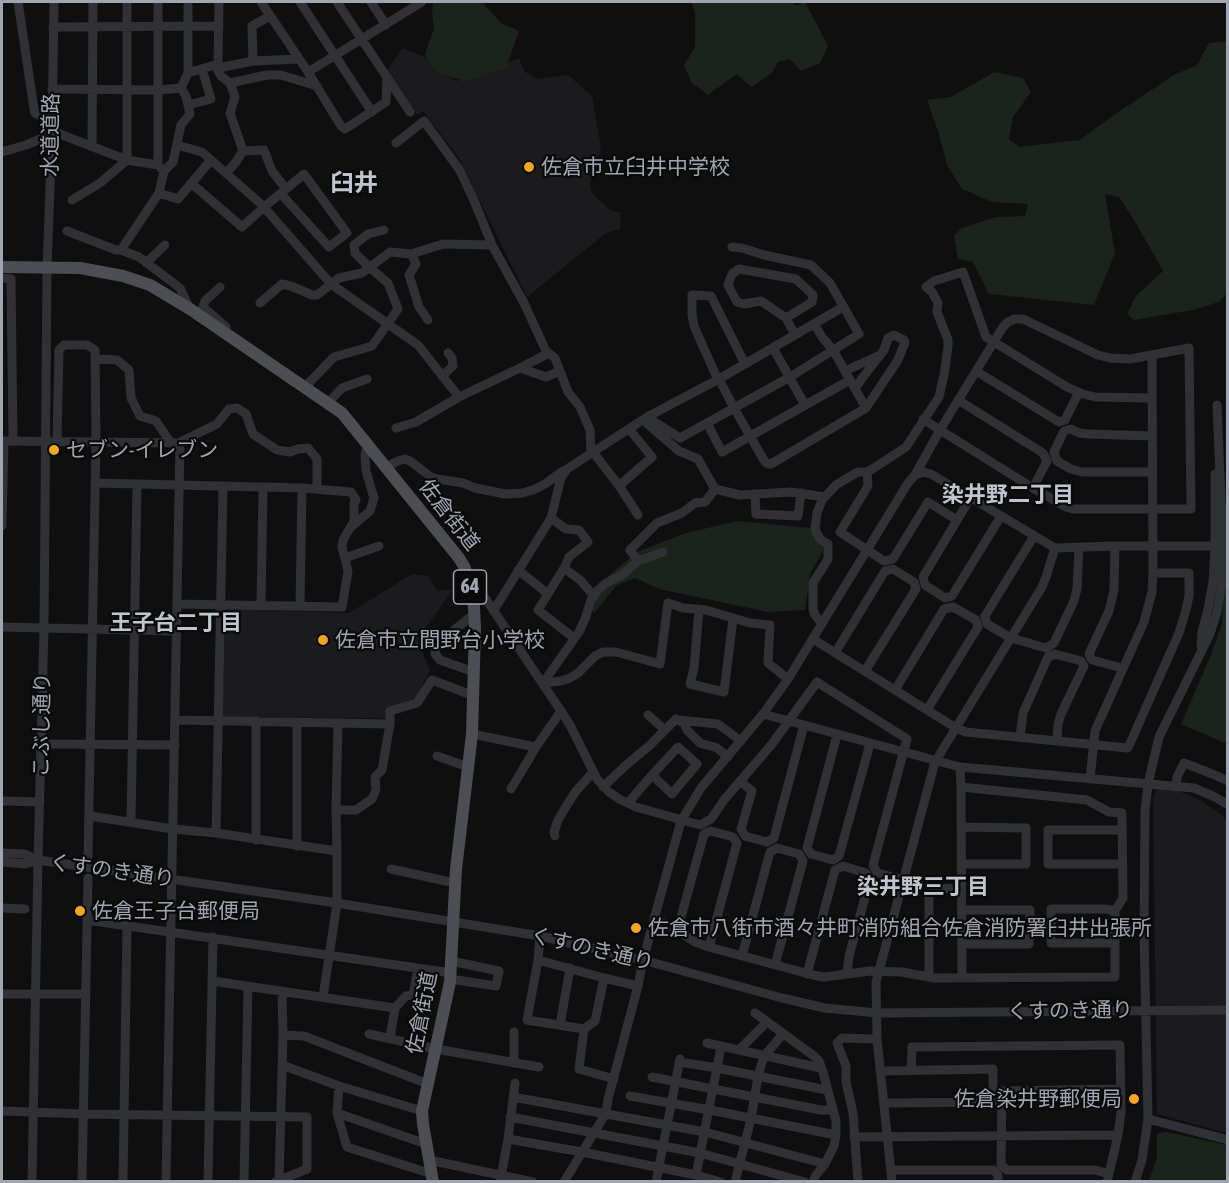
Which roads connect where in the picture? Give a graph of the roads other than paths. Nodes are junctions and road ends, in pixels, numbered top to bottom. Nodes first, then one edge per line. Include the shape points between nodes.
1 (18, 2) edge
2 (54, 2) edge
3 (93, 2) edge
4 (127, 2) edge
5 (158, 2) edge
6 (188, 2) edge
7 (219, 2) edge
8 (261, 2) edge
9 (300, 2) edge
10 (337, 2) edge
11 (371, 2) edge
12 (422, 2) edge
13 (406, 6) edge
14 (270, 16) junction
15 (188, 25) junction
16 (386, 25) junction
17 (93, 26) junction
18 (127, 26) junction
19 (158, 26) junction
20 (219, 26) junction
21 (53, 27) junction
22 (361, 39) junction
23 (335, 56) junction
24 (299, 59) junction
25 (253, 61) junction
26 (218, 66) junction
27 (202, 69) junction
28 (308, 72) junction
29 (188, 73) junction
30 (387, 78) junction
31 (230, 83) junction
32 (317, 86) junction
33 (181, 88) junction
34 (52, 89) junction
35 (127, 89) junction
36 (93, 90) junction
37 (158, 90) junction
38 (188, 105) junction
39 (372, 112) junction
40 (410, 112) dead end
41 (52, 129) junction
42 (396, 143) dead end
43 (177, 145) junction
44 (92, 146) junction
45 (243, 151) junction
46 (2, 152) edge
47 (127, 160) junction
48 (211, 160) junction
49 (161, 168) junction
50 (226, 173) junction
51 (191, 183) junction
52 (283, 191) junction
53 (159, 193) junction
54 (72, 200) dead end
55 (264, 207) junction
56 (384, 230) dead end
57 (67, 231) dead end
58 (165, 245) dead end
59 (492, 245) junction
60 (732, 247) dead end
61 (121, 250) junction
62 (411, 254) junction
63 (146, 263) junction
64 (2, 267) edge
65 (369, 267) junction
66 (47, 268) junction
67 (2, 278) edge
68 (331, 284) junction
69 (220, 287) dead end
70 (260, 303) dead end
71 (843, 307) junction
72 (190, 309) junction
73 (786, 318) junction
74 (428, 320) dead end
75 (388, 324) junction
76 (814, 324) junction
77 (223, 332) junction
78 (795, 335) junction
79 (993, 342) junction
80 (2, 346) edge
81 (12, 346) junction
82 (773, 348) junction
83 (833, 350) junction
84 (448, 353) dead end
85 (549, 353) junction
86 (95, 354) junction
87 (878, 356) junction
88 (1152, 356) junction
89 (745, 364) junction
90 (520, 368) junction
91 (560, 371) junction
92 (976, 371) junction
93 (847, 375) junction
94 (442, 376) junction
95 (790, 377) junction
96 (367, 379) dead end
97 (718, 379) junction
98 (305, 387) junction
99 (855, 389) junction
100 (1079, 392) junction
101 (459, 397) junction
102 (1151, 398) junction
103 (958, 400) junction
104 (328, 403) junction
105 (1222, 403) dead end
106 (805, 405) junction
107 (734, 408) junction
108 (866, 408) junction
109 (645, 418) junction
110 (923, 419) junction
111 (707, 423) junction
112 (396, 428) dead end
113 (629, 429) junction
114 (940, 430) junction
115 (750, 436) junction
116 (1152, 436) junction
117 (6, 441) edge
118 (46, 441) junction
119 (57, 441) junction
120 (96, 441) junction
121 (174, 443) junction
122 (368, 444) junction
123 (592, 453) junction
124 (386, 467) junction
125 (567, 469) junction
126 (867, 472) junction
127 (1152, 472) junction
128 (915, 475) junction
129 (96, 483) junction
130 (137, 485) junction
131 (179, 486) junction
132 (619, 486) junction
133 (223, 487) junction
134 (263, 488) junction
135 (302, 488) junction
136 (1033, 488) junction
137 (316, 489) junction
138 (715, 489) junction
139 (801, 493) junction
140 (755, 494) junction
141 (825, 497) junction
142 (971, 497) junction
143 (1152, 509) junction
144 (638, 515) dead end
145 (1001, 516) junction
146 (551, 518) junction
147 (957, 520) junction
148 (2, 526) edge
149 (352, 526) junction
150 (1034, 536) junction
151 (379, 546) dead end
152 (1115, 546) junction
153 (1152, 546) junction
154 (1222, 546) edge
155 (1078, 547) junction
156 (1055, 548) junction
157 (867, 551) junction
158 (663, 552) dead end
159 (345, 558) junction
160 (638, 561) junction
161 (564, 568) junction
162 (518, 570) junction
163 (1153, 573) junction
164 (468, 577) junction
165 (548, 594) junction
166 (594, 596) junction
167 (177, 604) junction
168 (221, 604) junction
169 (261, 605) junction
170 (300, 605) junction
171 (494, 610) junction
172 (699, 610) junction
173 (474, 614) junction
174 (733, 618) junction
175 (822, 624) junction
176 (2, 627) edge
177 (44, 627) junction
178 (94, 630) junction
179 (135, 630) junction
180 (176, 631) junction
181 (574, 638) junction
182 (1011, 638) junction
183 (813, 639) junction
184 (835, 653) junction
185 (1122, 668) junction
186 (474, 672) junction
187 (865, 672) junction
188 (788, 679) junction
189 (543, 683) junction
190 (895, 690) junction
191 (474, 696) junction
192 (927, 710) junction
193 (561, 711) junction
194 (763, 714) junction
195 (648, 715) dead end
196 (676, 719) junction
197 (175, 720) junction
198 (218, 720) junction
199 (256, 721) junction
200 (788, 721) junction
201 (297, 722) junction
202 (338, 723) junction
203 (390, 724) junction
204 (804, 725) junction
205 (956, 728) junction
206 (665, 730) junction
207 (472, 734) junction
208 (837, 735) junction
209 (1020, 737) junction
210 (741, 741) junction
211 (1056, 741) junction
212 (49, 744) dead end
213 (91, 744) junction
214 (870, 744) junction
215 (1093, 744) junction
216 (132, 745) junction
217 (175, 745) junction
218 (536, 747) junction
219 (904, 753) junction
220 (437, 756) dead end
221 (728, 757) junction
222 (935, 762) junction
223 (468, 767) junction
224 (960, 767) junction
225 (593, 772) junction
226 (1025, 773) junction
227 (652, 775) junction
228 (1090, 779) junction
229 (740, 781) junction
230 (1227, 782) edge
231 (1148, 784) junction
232 (603, 787) junction
233 (961, 787) junction
234 (1176, 787) junction
235 (512, 789) dead end
236 (1024, 793) junction
237 (2, 801) edge
238 (40, 802) junction
239 (628, 803) junction
240 (1227, 806) edge
241 (336, 810) junction
242 (90, 816) junction
243 (131, 821) junction
244 (681, 821) junction
245 (962, 827) junction
246 (172, 829) junction
247 (1122, 830) junction
248 (216, 833) junction
249 (555, 836) dead end
250 (256, 840) junction
251 (297, 846) junction
252 (338, 851) junction
253 (2, 853) edge
254 (88, 857) dead end
255 (38, 860) junction
256 (2, 862) edge
257 (962, 864) junction
258 (1122, 864) junction
259 (391, 869) dead end
260 (88, 878) dead end
261 (172, 880) junction
262 (904, 880) junction
263 (455, 883) junction
264 (961, 888) junction
265 (337, 903) junction
266 (2, 908) edge
267 (25, 909) dead end
268 (962, 910) junction
269 (1115, 911) junction
270 (87, 920) junction
271 (655, 920) junction
272 (454, 921) junction
273 (127, 926) junction
274 (675, 928) junction
275 (171, 932) junction
276 (540, 936) junction
277 (213, 938) junction
278 (1114, 943) junction
279 (962, 944) junction
280 (709, 947) junction
281 (329, 956) junction
282 (742, 956) junction
283 (538, 960) junction
284 (643, 960) junction
285 (775, 965) junction
286 (418, 968) junction
287 (570, 968) junction
288 (451, 971) junction
289 (880, 971) junction
290 (847, 973) junction
291 (807, 974) junction
292 (929, 977) junction
293 (604, 978) junction
294 (962, 978) junction
295 (212, 981) junction
296 (248, 986) junction
297 (638, 986) junction
298 (282, 991) junction
299 (2, 994) edge
300 (35, 994) junction
301 (86, 994) junction
302 (323, 997) junction
303 (395, 1008) junction
304 (1227, 1010) edge
305 (1146, 1011) junction
306 (755, 1013) dead end
307 (877, 1013) junction
308 (767, 1022) junction
309 (560, 1025) junction
310 (584, 1029) junction
311 (514, 1032) dead end
312 (369, 1034) dead end
313 (783, 1034) junction
314 (283, 1035) junction
315 (390, 1038) junction
316 (877, 1039) junction
317 (707, 1043) dead end
318 (721, 1047) junction
319 (436, 1049) junction
320 (739, 1050) junction
321 (764, 1056) junction
322 (514, 1063) junction
323 (282, 1065) junction
324 (538, 1067) dead end
325 (717, 1068) junction
326 (821, 1068) junction
327 (912, 1070) junction
328 (880, 1071) junction
329 (758, 1076) junction
330 (652, 1077) dead end
331 (614, 1079) junction
332 (675, 1082) junction
333 (515, 1083) dead end
334 (428, 1084) junction
335 (339, 1086) junction
336 (713, 1089) junction
337 (1121, 1089) junction
338 (827, 1090) junction
339 (630, 1096) dead end
340 (513, 1097) junction
341 (755, 1097) junction
342 (884, 1103) junction
343 (671, 1104) junction
344 (710, 1110) junction
345 (832, 1110) junction
346 (2, 1111) edge
347 (423, 1112) junction
348 (33, 1113) junction
349 (337, 1113) junction
350 (606, 1113) junction
351 (84, 1114) junction
352 (124, 1114) junction
353 (167, 1115) junction
354 (210, 1115) junction
355 (245, 1116) junction
356 (280, 1116) junction
357 (510, 1118) junction
358 (751, 1119) junction
359 (1148, 1119) junction
360 (667, 1125) junction
361 (595, 1132) junction
362 (705, 1132) junction
363 (836, 1135) junction
364 (1118, 1135) junction
365 (1002, 1136) junction
366 (854, 1137) junction
367 (886, 1137) junction
368 (508, 1139) junction
369 (1227, 1140) edge
370 (746, 1142) junction
371 (426, 1144) junction
372 (664, 1146) junction
373 (582, 1152) junction
374 (700, 1153) junction
375 (429, 1160) junction
376 (740, 1164) junction
377 (825, 1164) junction
378 (659, 1167) junction
379 (891, 1170) junction
380 (696, 1175) junction
381 (432, 1178) edge
382 (501, 1178) edge
383 (1108, 1178) edge
384 (277, 1181) edge
385 (32, 1182) edge
386 (82, 1182) edge
387 (123, 1182) edge
388 (166, 1182) edge
389 (208, 1182) edge
390 (244, 1182) edge
391 (533, 1182) edge
392 (564, 1182) edge
393 (656, 1182) edge
394 (721, 1182) edge
395 (735, 1182) edge
396 (805, 1182) edge
397 (813, 1182) edge
398 (858, 1182) edge
399 (892, 1182) edge
400 (998, 1182) edge
401 (1135, 1182) edge

1 - 41 street via 35,113
2 - 21 street, 水道道路
3 - 17 street
4 - 18 street
5 - 19 street
6 - 15 street
7 - 20 street
8 - 14 street
9 - 23 street
10 - 22 street
11 - 16 street
12 - 13 street
13 - 16 street
14 - 24 street
14 - 25 street via 252,26
15 - 19 street
15 - 20 street
15 - 29 street
16 - 22 street
17 - 18 street
17 - 21 street
17 - 36 street
18 - 19 street
18 - 35 street
19 - 37 street
20 - 26 street
21 - 34 street, 水道道路
22 - 23 street
22 - 30 street
23 - 28 street
23 - 39 street
24 - 25 street
24 - 28 street
25 - 26 street
26 - 27 street
26 - 31 street via 221,76
27 - 29 street
27 - 38 street via 210,99
28 - 32 street
29 - 33 street
30 - 39 street via 386,102
30 - 40 street
31 - 32 street via 281,75
31 - 45 street via 235,97 230,113
32 - 39 street via 345,129
33 - 37 street
33 - 38 street
34 - 36 street
34 - 41 street, 水道道路
35 - 36 street
35 - 37 street
35 - 47 street
36 - 44 street
37 - 49 street
38 - 43 street via 190,114 181,125
41 - 44 street
41 - 46 street via 26,145
41 - 66 street, 水道道路
42 - 59 street via 424,121 459,169
43 - 48 street via 202,152
43 - 49 street via 173,162
44 - 47 street
45 - 50 street
45 - 52 street via 264,150
47 - 49 street
47 - 54 street
48 - 50 street
48 - 51 street
49 - 53 street
50 - 55 street
51 - 53 street via 178,199
51 - 55 street via 242,227
52 - 52 street via 304,174 347,232 329,247
52 - 55 street
53 - 61 street
55 - 68 street
56 - 65 street via 368,234 354,246 355,253
57 - 61 street
58 - 63 street
59 - 62 street via 443,244
59 - 85 street
60 - 71 street via 810,265 830,283
61 - 63 street
62 - 65 street via 390,252
62 - 74 street via 417,264 409,275 419,307
63 - 72 street via 180,288
64 - 66 main road, 佐倉街道 / 64
65 - 68 street
65 - 75 street via 388,283 398,309
66 - 72 main road, 佐倉街道 / 64 via 98,270 130,278
66 - 118 street, こぶし通り
67 - 81 street via 11,279
68 - 70 street via 317,295 282,285
68 - 75 street
69 - 77 street via 203,307 226,327
71 - 76 street
71 - 83 street via 859,334
72 - 77 main road, 佐倉街道 / 64
73 - 73 street via 812,302 813,296 795,279 739,269 732,274 728,285 737,302 761,301
73 - 78 street
75 - 94 street via 418,345
75 - 98 street via 372,346 334,357
76 - 78 street
76 - 83 street
77 - 98 main road, 佐倉街道 / 64
78 - 82 street
79 - 88 street via 1008,322 1023,319 1110,358
79 - 92 street
79 - 100 street
79 - 110 street via 986,337 963,272 927,287 938,303 948,347 939,397
80 - 81 street
81 - 117 street
82 - 89 street
82 - 95 street
83 - 93 street
83 - 95 street
84 - 94 street via 453,366
85 - 90 street
85 - 91 street via 555,357
86 - 119 street via 87,345 64,345 59,350
86 - 120 street
86 - 121 street via 117,360 129,370 131,398 140,416 156,421
87 - 93 street
87 - 99 street
87 - 108 street via 891,336 904,340 898,360
88 - 102 street
88 - 143 street via 1189,348 1191,509
89 - 97 street
89 - 97 street via 711,296 692,295 694,326
90 - 91 street via 546,377
90 - 101 street
91 - 123 street via 590,430
92 - 100 street via 1059,422 1065,420
92 - 103 street
93 - 99 street
93 - 106 street
94 - 101 street
95 - 106 street
95 - 107 street
96 - 104 street via 342,388
97 - 107 street
97 - 109 street
98 - 104 main road, 佐倉街道 / 64
99 - 108 street
100 - 102 street
101 - 112 street via 416,422
102 - 116 street
103 - 114 street
103 - 136 street via 1043,453 1047,460
104 - 122 main road, 佐倉街道 / 64 via 348,418
105 - 154 street via 1215,466
106 - 115 street
107 - 111 street
107 - 115 street
108 - 115 street via 771,464 765,462
109 - 111 street via 680,438
109 - 113 street
109 - 138 street via 679,451 698,459
110 - 114 street
110 - 126 street via 906,447
111 - 115 street via 722,452
113 - 123 street
113 - 132 street via 651,457
114 - 128 street
114 - 136 street
116 - 127 street
116 - 127 street via 1088,434 1071,429 1064,431 1054,452 1057,461 1082,472
117 - 118 street
117 - 148 street
118 - 119 street
118 - 177 street, こぶし通り
119 - 120 street
120 - 121 street
120 - 129 street
121 - 131 street via 180,443
121 - 137 street via 217,424 229,409 237,408 246,414 253,434 277,450 308,448 317,459
122 - 124 main road, 佐倉街道 / 64
122 - 149 street via 366,471 374,498 370,511
123 - 125 street
123 - 132 street
124 - 125 street via 405,459 436,479 505,494 533,490
124 - 164 main road, 佐倉街道 / 64 via 459,558
125 - 146 street
126 - 141 street via 844,480
126 - 157 street via 868,486 840,532
127 - 143 street
128 - 142 street via 931,474
128 - 157 street
129 - 130 street
129 - 178 street
130 - 131 street
130 - 179 street
131 - 133 street
131 - 167 street
132 - 144 street
133 - 134 street
133 - 168 street
134 - 135 street
134 - 169 street
135 - 137 street
135 - 170 street
136 - 143 street via 1073,508
137 - 149 street via 351,492 356,500
138 - 140 street
138 - 160 street via 705,502 695,503 657,523 630,549
139 - 140 street
139 - 140 street via 798,516 756,514
139 - 141 street
141 - 175 street via 815,529 828,544 828,559 813,583 813,609
142 - 145 street
142 - 147 street
143 - 153 street
145 - 147 street via 952,596 945,598 925,585 923,577
145 - 150 street
146 - 161 street via 566,529 579,530 588,542 569,556
146 - 162 street
147 - 157 street via 928,502 893,559 884,561
149 - 159 street via 343,540
150 - 156 street
150 - 182 street via 985,616 987,624
151 - 159 street
152 - 153 street
152 - 155 street
152 - 185 street via 1114,590 1109,611 1089,654 1092,660
153 - 154 street
153 - 163 street
154 - 231 street via 1200,653 1159,737
155 - 156 street
155 - 182 street via 1074,601 1054,643 1046,648
156 - 182 street via 1047,577
157 - 175 street
158 - 160 street
159 - 170 street via 348,572 342,607
160 - 166 street
161 - 165 street
161 - 166 street
162 - 165 street
162 - 171 street
163 - 185 street via 1144,621
163 - 215 street via 1189,573 1183,622 1128,748
164 - 171 street
164 - 173 main road, 佐倉街道 / 64
165 - 181 street via 538,610
166 - 181 street
167 - 168 street
167 - 180 street
168 - 169 street
168 - 198 street
169 - 170 street
171 - 189 street
172 - 174 street
172 - 174 street via 690,684 724,692
172 - 189 street via 668,603 660,664 603,652 570,678
173 - 186 main road, 佐倉街道 / 64
173 - 186 street via 437,644 435,654 440,660
174 - 188 street via 770,625 768,663
175 - 183 street
176 - 177 street
177 - 178 street
177 - 238 street, こぶし通り
178 - 179 street
178 - 213 street
179 - 180 street
179 - 216 street
180 - 197 street
181 - 189 street
182 - 205 street
183 - 184 street
183 - 188 street
184 - 187 street
184 - 187 street via 885,571 893,569 914,582 916,589
185 - 215 street
186 - 191 main road, 佐倉街道 / 64
187 - 190 street
188 - 194 street
189 - 193 street
190 - 192 street
190 - 192 street via 944,609 953,607 976,620 978,627
191 - 203 street via 432,680 417,703 390,711
191 - 207 main road, 佐倉街道 / 64
192 - 205 street
193 - 218 street
193 - 225 street
194 - 200 street
194 - 210 street
195 - 206 street
196 - 206 street
196 - 210 street via 718,724
196 - 221 street via 700,743 717,748
197 - 198 street
197 - 217 street
198 - 199 street
198 - 248 street
199 - 201 street
199 - 250 street
200 - 204 street
200 - 219 street via 817,682 907,739
200 - 229 street
201 - 202 street
201 - 251 street
202 - 203 street
202 - 241 street
203 - 241 street via 372,799 356,810
204 - 208 street
204 - 229 street via 774,838 767,842 745,836 741,829 752,791
205 - 209 street
205 - 222 street
206 - 232 street
207 - 218 street
207 - 223 main road, 佐倉街道 / 64
208 - 214 street
208 - 214 street via 807,848 811,854 833,860 839,856
209 - 211 street
209 - 211 street via 1023,713 1048,657 1055,654 1082,661 1084,666 1061,714
210 - 221 street
211 - 215 street
212 - 213 street
213 - 216 street
213 - 242 street
214 - 219 street
215 - 228 street
216 - 217 street
216 - 243 street
217 - 246 street
218 - 235 street
219 - 222 street
219 - 262 street via 873,866 877,873
220 - 223 street
221 - 244 street via 701,788
222 - 224 street
222 - 262 street
223 - 263 main road, 佐倉街道 / 64
224 - 226 street
224 - 233 street
225 - 232 street
225 - 249 street via 576,790 558,820
226 - 228 street
226 - 236 street
227 - 227 street via 672,794 697,764 678,747
227 - 239 street
228 - 231 street
229 - 244 street via 711,819 700,825
230 - 234 street via 1184,763
231 - 234 street
231 - 305 street
232 - 239 street
233 - 236 street
233 - 245 street
234 - 240 street via 1194,788
236 - 247 street via 1087,800 1109,812 1122,813
237 - 238 street
238 - 255 street, こぶし通り
239 - 244 street
241 - 252 street
242 - 243 street
242 - 254 street
243 - 246 street
244 - 271 street
245 - 257 street
245 - 257 street via 1026,828 1026,864
246 - 248 street
246 - 261 street
247 - 258 street
247 - 258 street via 1048,830 1048,864
248 - 250 street
250 - 251 street
251 - 252 street
252 - 265 street
253 - 255 street, くすのき通り via 24,854
255 - 256 street, くすのき通り via 25,864
255 - 261 street, くすのき通り
255 - 300 street, こぶし通り
257 - 264 street
258 - 269 street via 1123,898
259 - 263 street
260 - 270 street
261 - 265 street, くすのき通り
261 - 275 street
262 - 289 street
263 - 272 main road, 佐倉街道 / 64
264 - 268 street
264 - 292 street via 934,890 929,894
265 - 272 street, くすのき通り
265 - 281 street
266 - 267 street
268 - 279 street
268 - 279 street via 1030,909 1029,944
269 - 278 street
269 - 278 street via 1051,909 1051,943
270 - 273 street
270 - 301 street
271 - 274 street
271 - 284 street
272 - 276 street, くすのき通り
272 - 288 main road, 佐倉街道 / 64
273 - 275 street
273 - 352 street
274 - 280 street
274 - 280 street via 704,834 711,831 733,837 737,843
275 - 277 street
275 - 353 street
276 - 283 street
276 - 284 street, くすのき通り
277 - 281 street
277 - 295 street
278 - 294 street via 1115,977
279 - 294 street
280 - 282 street
281 - 286 street
281 - 302 street
282 - 285 street
282 - 285 street via 770,852 777,848 799,854 803,861
283 - 287 street
283 - 309 street via 527,1020
284 - 297 street
284 - 307 street, くすのき通り via 825,1008
285 - 291 street
286 - 288 street
286 - 303 street via 413,994
287 - 293 street
287 - 309 street
288 - 319 main road, 佐倉街道 / 64
289 - 290 street
289 - 292 street
289 - 307 street via 876,982
290 - 291 street via 824,977
290 - 291 street via 870,879 866,873 843,866 836,870
292 - 294 street
293 - 297 street
293 - 310 street via 595,1021
295 - 296 street
295 - 354 street
296 - 298 street
296 - 355 street
297 - 331 street
298 - 302 street
298 - 314 street
299 - 300 street
300 - 301 street
300 - 348 street, こぶし通り
301 - 351 street
302 - 303 street
303 - 315 street
304 - 305 street, くすのき通り
305 - 307 street, くすのき通り
305 - 359 street
306 - 308 street
307 - 316 street
308 - 313 street
308 - 320 street
309 - 310 street
310 - 331 street via 579,1070
311 - 322 street
312 - 315 street
313 - 321 street
313 - 326 street via 814,1056
314 - 323 street
314 - 334 street via 304,1036
315 - 319 street
316 - 328 street
316 - 366 street via 842,1038 837,1043 846,1066
317 - 318 street
318 - 320 street
318 - 325 street
319 - 322 street
319 - 334 main road, 佐倉街道 / 64
320 - 321 street
321 - 326 street
321 - 329 street
322 - 324 street
323 - 335 street
323 - 356 street
325 - 329 street
325 - 332 street via 680,1060
325 - 336 street
326 - 338 street
327 - 328 street
327 - 337 street via 912,1047 1120,1046
327 - 342 street via 993,1069 993,1102
328 - 342 street
329 - 338 street
329 - 341 street
330 - 332 street
331 - 350 street
332 - 336 street
332 - 343 street
333 - 340 street
334 - 347 main road, 佐倉街道 / 64
335 - 347 street
335 - 349 street
336 - 341 street
336 - 344 street
337 - 364 street
337 - 365 street via 1002,1091
338 - 345 street
339 - 343 street
340 - 350 street
340 - 357 street
341 - 345 street
341 - 358 street
342 - 367 street
343 - 344 street
343 - 360 street
344 - 358 street
344 - 362 street
345 - 363 street
346 - 348 street
347 - 371 main road, 佐倉街道 / 64
348 - 351 street
348 - 385 street, こぶし通り
349 - 371 street
349 - 381 street via 347,1147
350 - 360 street
350 - 361 street
351 - 352 street
351 - 386 street
352 - 353 street
352 - 387 street
353 - 354 street
353 - 388 street
354 - 355 street
354 - 389 street
355 - 356 street
355 - 390 street
356 - 384 street
356 - 384 street via 307,1117 307,1169
357 - 361 street
357 - 368 street
358 - 363 street
358 - 370 street
359 - 369 street
359 - 401 street
360 - 362 street
360 - 372 street
361 - 372 street
361 - 373 street
362 - 370 street
362 - 374 street
363 - 377 street
364 - 365 street
364 - 383 street
365 - 367 street
365 - 383 street via 1001,1164 1007,1170 1095,1170
366 - 367 street
366 - 398 street
367 - 379 street
368 - 373 street
368 - 382 street
370 - 376 street
370 - 377 street
371 - 375 main road, 佐倉街道 / 64
372 - 374 street
372 - 378 street
373 - 378 street
373 - 392 street
374 - 376 street
374 - 380 street
375 - 381 main road, 佐倉街道 / 64
375 - 382 street
376 - 395 street
376 - 396 street
377 - 397 street
378 - 380 street
378 - 393 street
379 - 399 street
379 - 400 street via 994,1170
380 - 394 street
382 - 391 street

